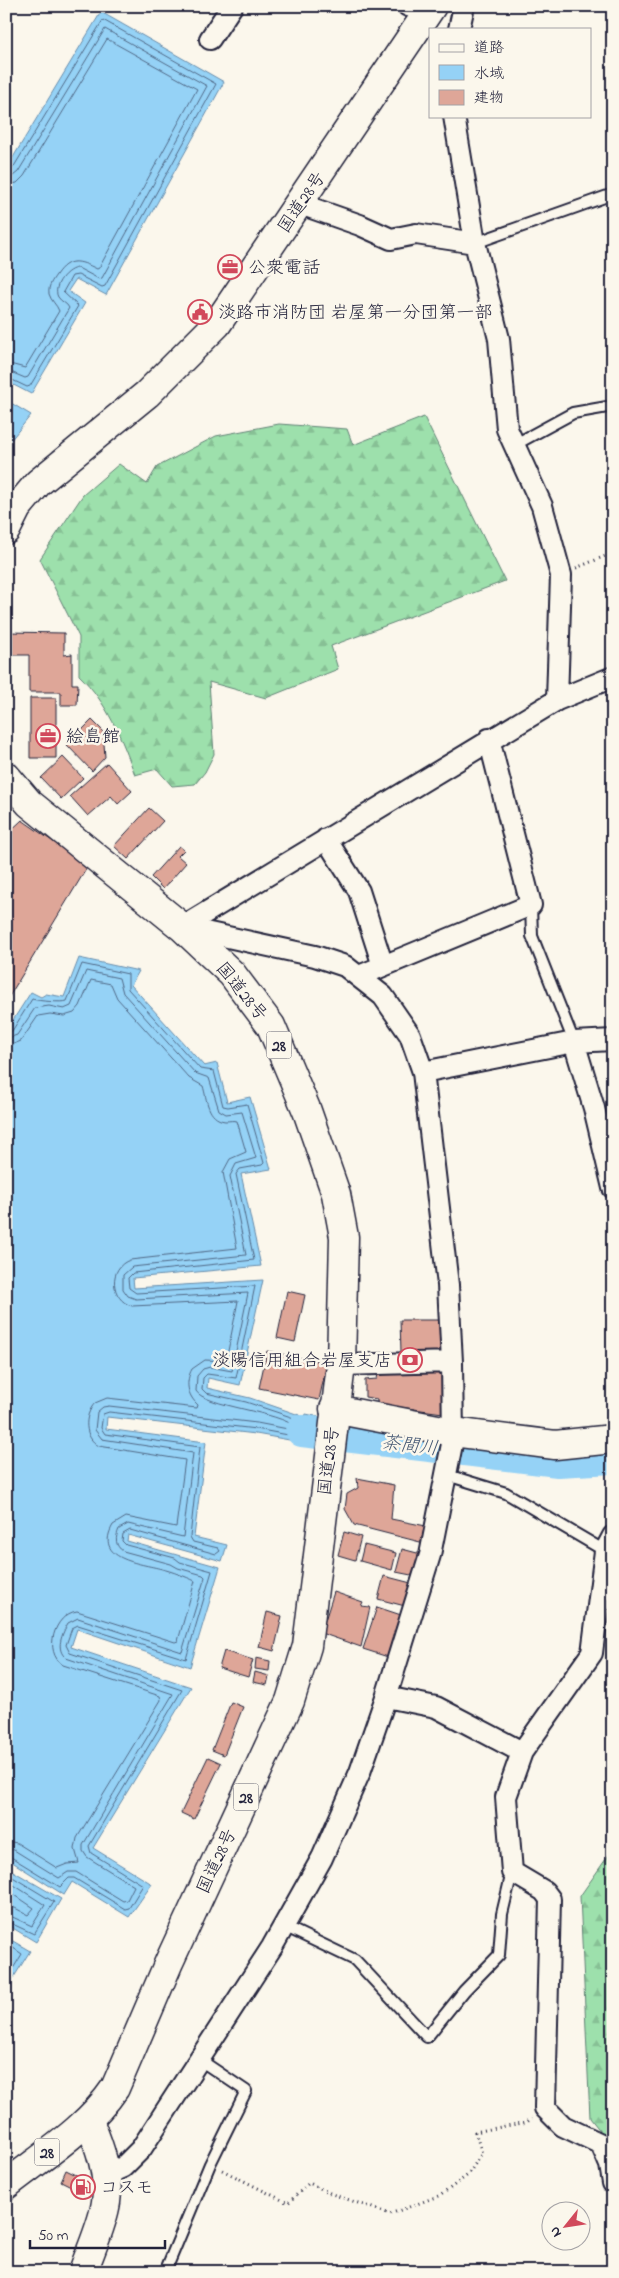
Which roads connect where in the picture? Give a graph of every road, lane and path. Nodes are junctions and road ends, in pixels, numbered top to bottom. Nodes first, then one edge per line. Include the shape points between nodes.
1 (232, 6) edge
2 (464, 6) edge
3 (423, 8) edge
4 (459, 28) edge
5 (210, 39) dead end
6 (454, 118) edge
7 (613, 194) edge
8 (300, 204) junction
9 (475, 243) junction
10 (613, 406) edge
11 (514, 445) junction
12 (6, 530) edge
13 (613, 553) edge
14 (561, 575) junction
15 (613, 677) edge
16 (557, 700) junction
17 (490, 739) junction
18 (10, 788) edge
19 (326, 839) junction
20 (531, 905) junction
21 (182, 927) junction
22 (383, 966) junction
23 (359, 976) junction
24 (613, 1040) edge
25 (574, 1042) junction
26 (423, 1072) junction
27 (613, 1188) edge
28 (452, 1362) junction
29 (341, 1365) junction
30 (334, 1414) junction
31 (453, 1436) junction
32 (613, 1439) edge
33 (448, 1469) junction
34 (609, 1544) edge
35 (386, 1697) junction
36 (522, 1752) junction
37 (512, 1872) junction
38 (284, 1926) junction
39 (200, 2060) junction
40 (545, 2108) junction
41 (89, 2120) junction
42 (210, 2164) junction
43 (106, 2174) junction
44 (613, 2183) edge
45 (6, 2184) edge
46 (83, 2272) edge
47 (165, 2272) edge

1 - 5 street
2 - 4 street
3 - 8 main road, 国道28号
6 - 9 street
7 - 9 lane
8 - 9 street via 390,239 416,234
8 - 12 main road, 国道28号 via 217,324 147,394 38,483 17,508
9 - 11 street via 500,339 507,429
10 - 11 lane via 573,413
11 - 14 street via 542,506
13 - 14 path
14 - 16 street
15 - 16 street
16 - 17 street
17 - 19 street
17 - 20 street
18 - 21 main road, 国道28号 / 28
19 - 21 street
19 - 22 street via 359,891
20 - 22 street
20 - 25 lane via 532,936
21 - 23 street via 315,956 345,966
21 - 29 main road, 国道28号 / 28 via 232,974 271,1026 307,1111 336,1194 344,1237
22 - 23 street
23 - 26 street via 383,996 410,1035
24 - 25 street
25 - 26 street
25 - 27 street
26 - 28 street via 448,1285
28 - 29 street
28 - 31 street
29 - 30 main road, 国道28号 / 28
30 - 31 main road
30 - 41 main road, 国道28号 / 28 via 307,1646 290,1701 169,1962 115,2088
31 - 32 main road via 555,1445
31 - 33 street
33 - 34 lane via 506,1493
33 - 35 street via 430,1555
34 - 36 street via 592,1653
35 - 36 street via 436,1707
35 - 38 street via 360,1772 326,1850
36 - 37 street via 506,1797
37 - 38 lane via 502,1914 499,1955 464,1991 427,2037 355,1960
37 - 40 street via 544,1890 550,1899
38 - 39 street
39 - 42 lane via 246,2091
39 - 43 street via 141,2149 123,2167
40 - 42 path via 527,2122 475,2132 482,2153 468,2174 440,2195 390,2214 309,2183 288,2203
40 - 44 street via 563,2126 601,2144
41 - 43 main road
41 - 45 main road, 国道28号 / 28
42 - 47 lane
43 - 46 main road via 106,2202

